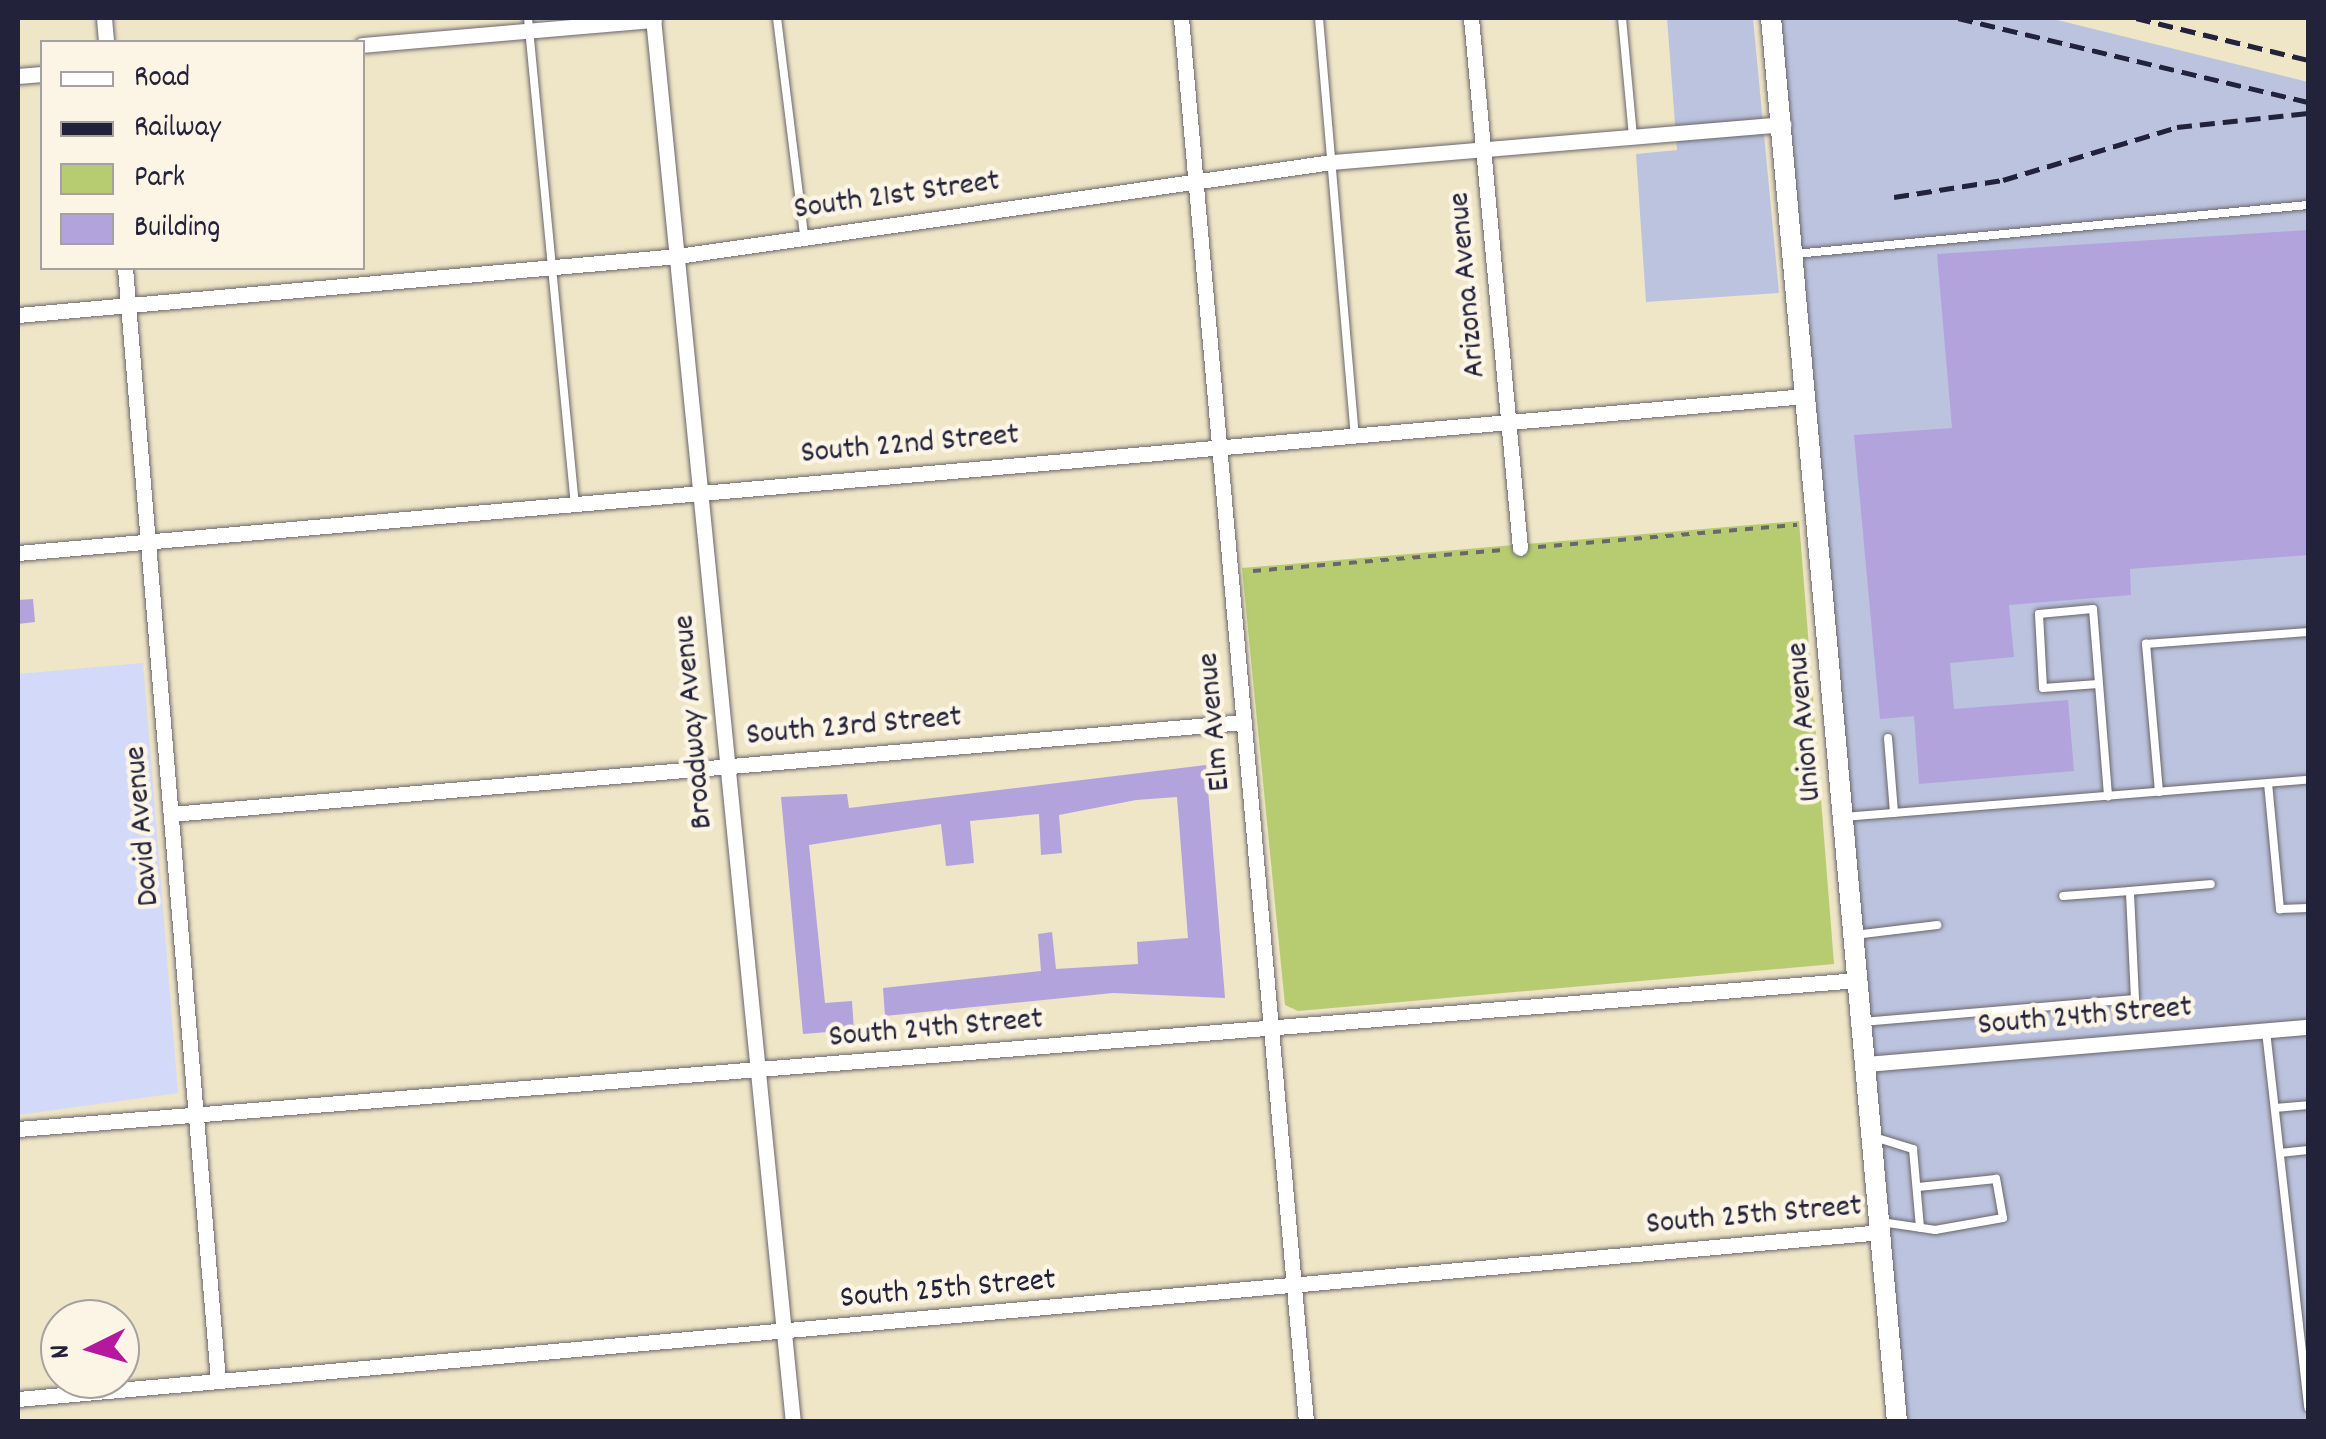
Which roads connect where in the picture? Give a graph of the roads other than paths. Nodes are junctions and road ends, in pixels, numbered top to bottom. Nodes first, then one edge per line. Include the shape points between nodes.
1 (777, 18) edge
2 (1181, 18) edge
3 (1319, 18) edge
4 (1471, 18) edge
5 (1622, 18) edge
6 (1772, 18) edge
7 (654, 19) edge
8 (529, 24) edge
9 (365, 45) edge
10 (1783, 124) junction
11 (1633, 136) junction
12 (1484, 149) junction
13 (1332, 162) junction
14 (1195, 181) junction
15 (2308, 205) edge
16 (804, 239) junction
17 (1794, 254) junction
18 (678, 256) junction
19 (552, 267) junction
20 (125, 270) edge
21 (128, 305) junction
22 (18, 315) edge
23 (1807, 396) junction
24 (1509, 421) junction
25 (1355, 434) junction
26 (1219, 447) junction
27 (701, 492) junction
28 (575, 503) junction
29 (148, 541) junction
30 (1520, 548) dead end
31 (18, 553) edge
32 (2308, 632) edge
33 (2098, 684) junction
34 (1244, 722) junction
35 (1888, 738) dead end
36 (726, 766) junction
37 (2308, 780) edge
38 (2268, 783) junction
39 (2160, 792) junction
40 (2108, 796) junction
41 (1894, 813) junction
42 (171, 814) junction
43 (1844, 817) junction
44 (2211, 884) dead end
45 (2130, 891) junction
46 (2063, 896) dead end
47 (2308, 908) edge
48 (1937, 925) dead end
49 (1854, 935) junction
50 (1858, 980) junction
51 (1862, 1022) junction
52 (2308, 1027) edge
53 (1271, 1030) junction
54 (2266, 1031) junction
55 (1866, 1064) junction
56 (758, 1073) junction
57 (2308, 1104) edge
58 (2275, 1108) junction
59 (195, 1112) junction
60 (18, 1128) edge
61 (1874, 1137) junction
62 (2308, 1150) edge
63 (2280, 1153) junction
64 (1918, 1187) junction
65 (1881, 1227) junction
66 (1920, 1228) junction
67 (1294, 1288) junction
68 (784, 1334) junction
69 (218, 1380) junction
70 (18, 1399) edge
71 (2308, 1408) edge
72 (793, 1422) edge
73 (1306, 1422) edge
74 (1897, 1422) edge

1 - 16 lane
2 - 14 street, Elm Avenue
3 - 13 lane
4 - 12 street, Arizona Avenue
5 - 11 lane
6 - 10 street, Union Avenue
7 - 8 street
7 - 18 street, Broadway Avenue
8 - 9 street
8 - 19 lane
10 - 11 street, South 21st Street
10 - 17 street, Union Avenue
11 - 12 street, South 21st Street
12 - 13 street, South 21st Street
12 - 24 street, Arizona Avenue
13 - 14 street, South 21st Street
13 - 25 lane
14 - 16 street, South 21st Street
14 - 26 street, Elm Avenue
15 - 17 lane
16 - 18 street, South 21st Street
17 - 23 street, Union Avenue
18 - 19 street, South 21st Street
18 - 27 street, Broadway Avenue
19 - 21 street, South 21st Street
19 - 28 lane
20 - 21 street, David Avenue
21 - 22 street, South 21st Street
21 - 29 street, David Avenue
23 - 24 street, South 22nd Street
23 - 43 street, Union Avenue
24 - 25 street, South 22nd Street
24 - 30 street, Arizona Avenue
25 - 26 street, South 22nd Street
26 - 27 street, South 22nd Street
26 - 34 street, Elm Avenue
27 - 28 street, South 22nd Street
27 - 36 street, Broadway Avenue
28 - 29 street, South 22nd Street
29 - 31 street, South 22nd Street
29 - 42 street, David Avenue
32 - 39 lane via 2146,644
33 - 33 lane via 2043,688 2039,614 2093,609
33 - 40 lane
34 - 36 street, South 23rd Street
34 - 53 street, Elm Avenue
35 - 41 lane
36 - 42 street, South 23rd Street
36 - 56 street, Broadway Avenue
37 - 38 lane
38 - 39 lane
38 - 47 lane via 2280,909
39 - 40 lane
40 - 41 lane
41 - 43 lane
42 - 59 street, David Avenue
43 - 49 street, Union Avenue
44 - 45 lane
45 - 46 lane
45 - 51 lane via 2135,999
48 - 49 lane
49 - 50 street, Union Avenue
50 - 51 street, Union Avenue
50 - 53 street, South 24th Street
51 - 55 street, Union Avenue
52 - 54 street, South 24th Street
53 - 56 street, South 24th Street
53 - 67 street, Elm Avenue
54 - 55 street, South 24th Street
54 - 58 lane
55 - 61 street, Union Avenue
56 - 59 street, South 24th Street
56 - 68 street, Broadway Avenue
57 - 58 lane
58 - 63 lane
59 - 60 street, South 24th Street
59 - 69 street, David Avenue
61 - 64 lane via 1913,1149
61 - 65 street, Union Avenue
62 - 63 lane
63 - 71 lane
64 - 66 lane
64 - 66 lane via 1996,1179 2003,1218
65 - 66 lane
65 - 67 street, South 25th Street
65 - 74 street, Union Avenue
67 - 68 street, South 25th Street
67 - 73 street, Elm Avenue
68 - 69 street, South 25th Street
68 - 72 street, Broadway Avenue
69 - 70 street, South 25th Street

